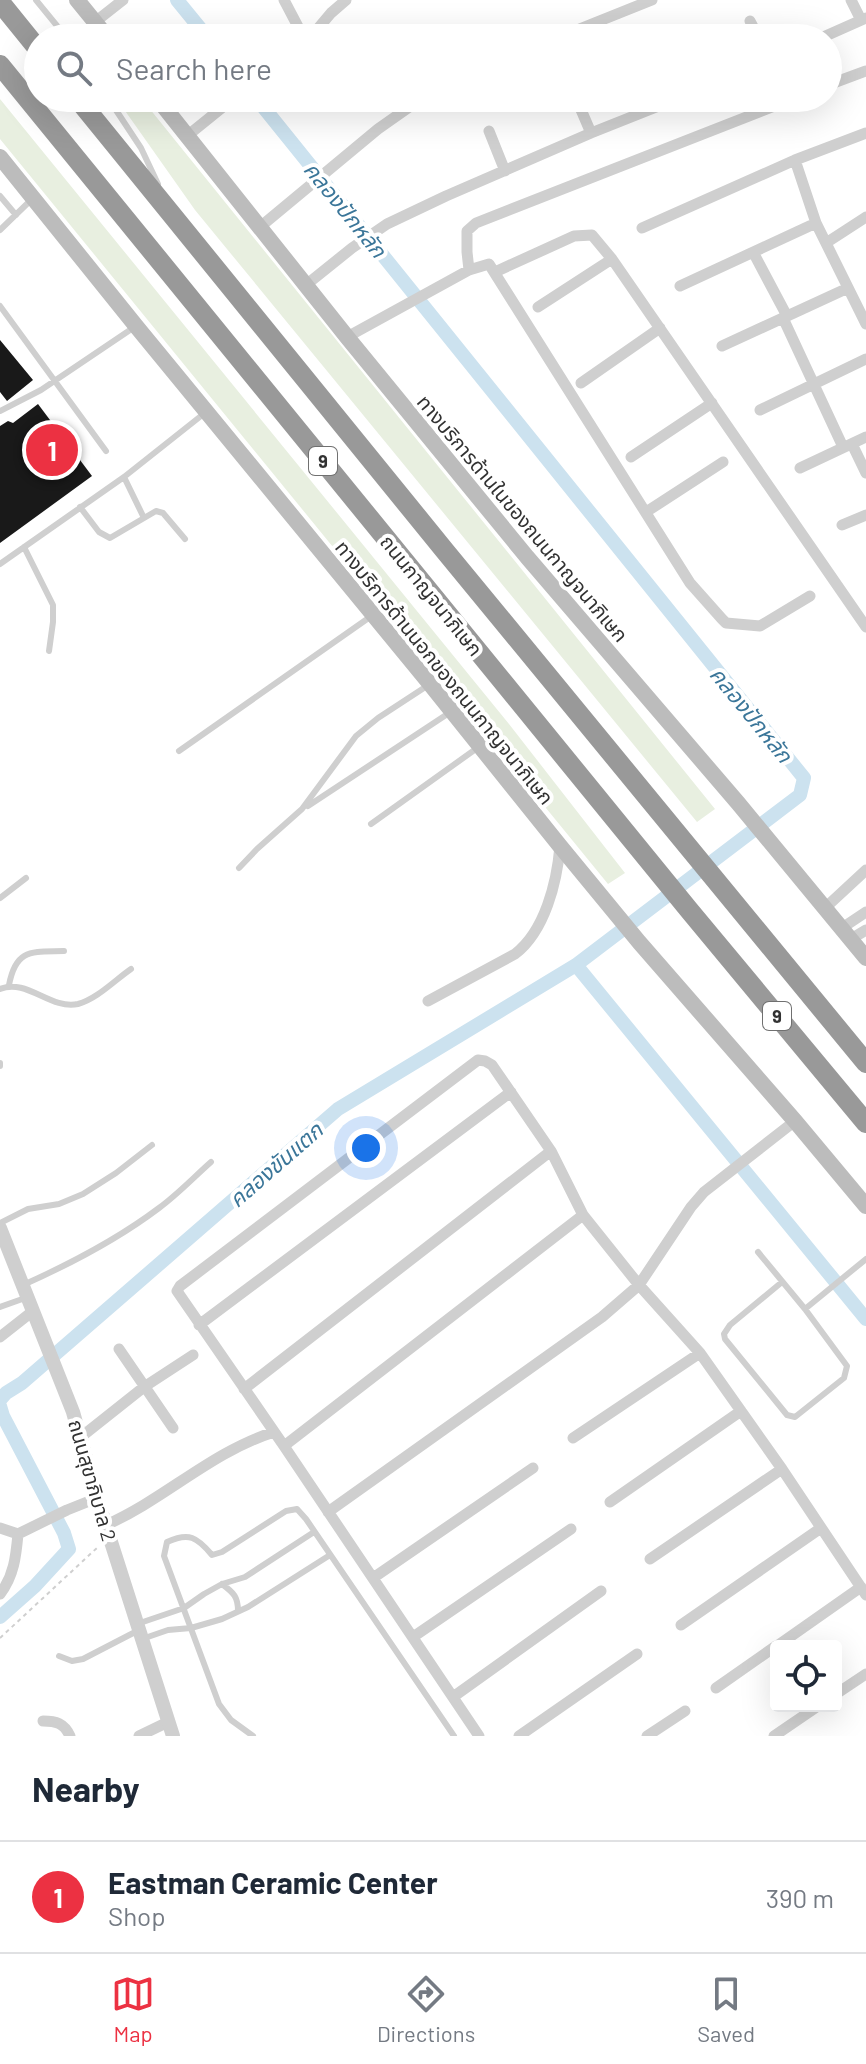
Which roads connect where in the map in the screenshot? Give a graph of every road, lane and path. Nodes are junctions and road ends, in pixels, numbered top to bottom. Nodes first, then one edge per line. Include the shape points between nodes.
1 (36, 0) edge
2 (77, 0) edge
3 (123, 0) edge
4 (284, 0) edge
5 (346, 0) edge
6 (652, 0) edge
7 (851, 0) edge
8 (0, 2) edge
9 (863, 19) edge
10 (750, 21) dead end
11 (95, 22) joint
12 (56, 24) edge
13 (299, 24) edge
14 (320, 24) edge
15 (592, 24) edge
16 (752, 24) edge
17 (842, 28) edge
18 (24, 32) edge
19 (0, 65) edge
20 (866, 71) edge
21 (842, 80) edge
22 (24, 94) edge
23 (38, 112) edge
24 (88, 112) edge
25 (117, 112) edge
26 (168, 112) edge
27 (217, 112) edge
28 (402, 112) edge
29 (582, 112) edge
30 (644, 112) edge
31 (759, 112) edge
32 (489, 131) dead end
33 (591, 133) junction
34 (866, 133) edge
35 (187, 136) junction
36 (0, 157) edge
37 (795, 160) junction
38 (505, 171) junction
39 (0, 196) edge
40 (34, 197) junction
41 (16, 215) junction
42 (866, 217) edge
43 (175, 219) junction
44 (816, 223) junction
45 (260, 227) junction
46 (642, 228) dead end
47 (0, 230) edge
48 (826, 243) junction
49 (753, 252) junction
50 (612, 259) junction
51 (469, 270) junction
52 (495, 272) junction
53 (306, 285) junction
54 (680, 286) dead end
55 (848, 288) junction
56 (0, 306) edge
57 (862, 306) edge
58 (538, 307) dead end
59 (785, 317) junction
60 (866, 324) edge
61 (136, 326) junction
62 (660, 328) junction
63 (347, 337) junction
64 (722, 346) dead end
65 (866, 359) edge
66 (54, 380) junction
67 (581, 383) dead end
68 (814, 384) junction
69 (712, 403) junction
70 (760, 410) dead end
71 (0, 411) edge
72 (206, 412) junction
73 (866, 437) edge
74 (847, 446) junction
75 (106, 451) dead end
76 (631, 457) dead end
77 (723, 462) dead end
78 (800, 468) dead end
79 (866, 473) edge
80 (124, 477) junction
81 (80, 507) junction
82 (646, 512) junction
83 (866, 515) edge
84 (144, 518) junction
85 (842, 525) dead end
86 (185, 539) dead end
87 (24, 547) junction
88 (0, 564) edge
89 (810, 596) dead end
90 (373, 615) junction
91 (866, 627) edge
92 (49, 651) dead end
93 (430, 684) junction
94 (452, 711) junction
95 (480, 746) junction
96 (179, 751) dead end
97 (302, 809) junction
98 (371, 824) dead end
99 (560, 846) junction
100 (239, 868) dead end
101 (866, 870) edge
102 (26, 878) dead end
103 (0, 898) edge
104 (825, 908) junction
105 (866, 912) edge
106 (866, 930) edge
107 (846, 934) junction
108 (64, 951) dead end
109 (866, 958) edge
110 (131, 969) dead end
111 (9, 985) junction
112 (0, 989) edge
113 (428, 1001) dead end
114 (866, 1063) edge
115 (511, 1092) junction
116 (795, 1121) junction
117 (866, 1123) edge
118 (152, 1145) dead end
119 (551, 1151) junction
120 (211, 1162) dead end
121 (866, 1206) edge
122 (583, 1215) junction
123 (0, 1226) edge
124 (758, 1252) dead end
125 (866, 1259) edge
126 (782, 1282) junction
127 (639, 1285) junction
128 (28, 1298) junction
129 (0, 1307) edge
130 (805, 1309) junction
131 (199, 1325) junction
132 (0, 1337) edge
133 (119, 1349) dead end
134 (700, 1353) junction
135 (193, 1355) dead end
136 (144, 1387) junction
137 (244, 1389) junction
138 (741, 1411) junction
139 (173, 1428) dead end
140 (274, 1432) junction
141 (81, 1437) junction
142 (573, 1438) dead end
143 (284, 1446) junction
144 (533, 1468) dead end
145 (782, 1469) junction
146 (97, 1498) junction
147 (610, 1502) dead end
148 (328, 1512) junction
149 (0, 1528) edge
150 (821, 1528) junction
151 (571, 1529) dead end
152 (108, 1531) junction
153 (314, 1532) junction
154 (18, 1534) junction
155 (330, 1555) junction
156 (650, 1559) dead end
157 (373, 1578) junction
158 (222, 1584) junction
159 (601, 1591) dead end
160 (864, 1591) edge
161 (0, 1594) edge
162 (184, 1608) junction
163 (238, 1611) junction
164 (681, 1625) dead end
165 (191, 1628) junction
166 (139, 1631) junction
167 (413, 1637) junction
168 (0, 1638) edge
169 (786, 1640) edge
170 (770, 1650) edge
171 (637, 1654) dead end
172 (59, 1656) dead end
173 (866, 1674) edge
174 (716, 1688) dead end
175 (842, 1690) edge
176 (453, 1697) junction
177 (685, 1711) dead end
178 (809, 1712) edge
179 (43, 1721) dead end
180 (170, 1729) edge
181 (70, 1736) edge
182 (139, 1736) edge
183 (253, 1736) edge
184 (454, 1736) edge
185 (479, 1736) edge
186 (519, 1736) edge
187 (647, 1736) edge
188 (774, 1736) edge

1 - 12 lane
2 - 11 main road
3 - 11 street
4 - 13 street
5 - 14 street
6 - 15 street
7 - 9 street
8 - 18 highway
9 - 17 street
10 - 16 street
19 - 22 highway, ถนนกาญจนาภิเษก / 9
20 - 21 street
23 - 117 highway, ถนนกาญจนาภิเษก / 9
24 - 43 highway, ถนนกาญจนาภิเษก / 9
25 - 43 lane
26 - 35 main road, ทางบริการด้านในของถนนกาญจนาภิเษก
27 - 35 street
28 - 45 street
29 - 33 street
30 - 33 street
31 - 51 street via 476,223 467,231
32 - 38 street
33 - 38 street
34 - 37 street
35 - 45 main road, ทางบริการด้านในของถนนกาญจนาภิเษก
36 - 40 main road, ทางบริการด้านนอกของถนนกาญจนาภิเษก
37 - 44 street
37 - 46 street
38 - 53 street via 387,224
39 - 41 lane
40 - 41 lane
40 - 61 main road, ทางบริการด้านนอกของถนนกาญจนาภิเษก
41 - 47 lane
42 - 48 street
43 - 114 highway, ถนนกาญจนาภิเษก / 9
44 - 48 street
44 - 49 street
45 - 53 main road, ทางบริการด้านในของถนนกาญจนาภิเษก
48 - 55 street
49 - 54 street
49 - 59 street
50 - 52 street via 592,235 574,236
50 - 58 street
50 - 62 street
51 - 52 street via 489,264
51 - 63 street
52 - 82 street
53 - 63 main road, ทางบริการด้านในของถนนกาญจนาภิเษก
55 - 57 street
55 - 59 street
56 - 66 lane
57 - 60 street
59 - 64 street
59 - 68 street
61 - 66 lane
61 - 72 main road, ทางบริการด้านนอกของถนนกาญจนาภิเษก
62 - 67 street
62 - 69 street
63 - 104 main road, ทางบริการด้านในของถนนกาญจนาภิเษก
65 - 68 street
66 - 71 lane
66 - 75 lane
68 - 70 street
68 - 74 street
69 - 76 street
69 - 91 street
72 - 80 lane
72 - 90 main road, ทางบริการด้านนอกของถนนกาญจนาภิเษก
73 - 74 street
74 - 78 street
74 - 79 street
77 - 82 street
80 - 81 lane
80 - 84 lane
81 - 84 lane via 110,538
81 - 87 lane
82 - 89 street via 690,583 726,623 760,626
83 - 85 street
84 - 86 lane via 163,513
87 - 88 lane
87 - 92 lane via 53,605
90 - 93 main road, ทางบริการด้านนอกของถนนกาญจนาภิเษก
90 - 96 lane
93 - 94 main road, ทางบริการด้านนอกของถนนกาญจนาภิเษก
93 - 97 lane via 356,736
94 - 95 main road, ทางบริการด้านนอกของถนนกาญจนาภิเษก
94 - 97 lane
95 - 98 lane
95 - 99 main road, ทางบริการด้านนอกของถนนกาญจนาภิเษก
97 - 100 lane
99 - 113 street via 558,875 527,945
99 - 116 main road, ทางบริการด้านนอกของถนนกาญจนาภิเษก
101 - 104 street
102 - 103 lane
104 - 107 main road, ทางบริการด้านในของถนนกาญจนาภิเษก
105 - 107 street
106 - 107 street
107 - 109 main road, ทางบริการด้านในของถนนกาญจนาภิเษก
108 - 111 lane via 23,955
110 - 111 lane via 88,1001 71,1005
111 - 112 lane
115 - 119 street
115 - 131 street
115 - 131 street via 492,1065 471,1063 180,1286 178,1296
116 - 121 main road, ทางบริการด้านนอกของถนนกาญจนาภิเษก
116 - 127 street via 704,1192
118 - 123 lane via 83,1194 28,1209
119 - 122 street
119 - 137 street
120 - 128 lane via 161,1207 67,1265
122 - 127 street
122 - 143 street
123 - 128 street, ถนนสุขาภิบาล 2
124 - 126 lane
125 - 130 lane
126 - 130 lane
126 - 130 lane via 724,1334 791,1417 847,1371
127 - 134 street
127 - 148 street via 602,1317
128 - 129 lane
128 - 132 street
128 - 141 street, ถนนสุขาภิบาล 2
131 - 137 street
133 - 136 street
134 - 138 street
134 - 142 street
135 - 136 street
136 - 139 street
136 - 141 street
137 - 140 street
138 - 145 street
138 - 147 street
140 - 143 street
140 - 152 street via 229,1450
141 - 146 street, ถนนสุขาภิบาล 2
143 - 148 street
144 - 157 street
145 - 150 street
145 - 156 street
146 - 152 street, ถนนสุขาภิบาล 2
146 - 154 street
148 - 157 street
149 - 154 street
150 - 160 street
150 - 164 street
151 - 167 street
152 - 166 street, ถนนสุขาภิบาล 2
152 - 168 path
153 - 155 lane
153 - 158 lane via 245,1577
153 - 162 lane via 297,1509 212,1555 193,1537 167,1542 164,1556
154 - 161 street via 15,1564
155 - 163 lane
155 - 184 lane
157 - 167 street
158 - 162 lane
158 - 163 lane via 234,1593
159 - 176 street
160 - 169 street
162 - 165 lane
162 - 166 lane
163 - 165 lane
165 - 166 lane
165 - 183 lane via 219,1704
166 - 172 lane via 83,1659
166 - 180 street, ถนนสุขาภิบาล 2
167 - 176 street
170 - 174 street
171 - 186 street
173 - 175 street
176 - 185 street
177 - 187 street
178 - 188 street
179 - 181 street via 55,1721
180 - 182 street

